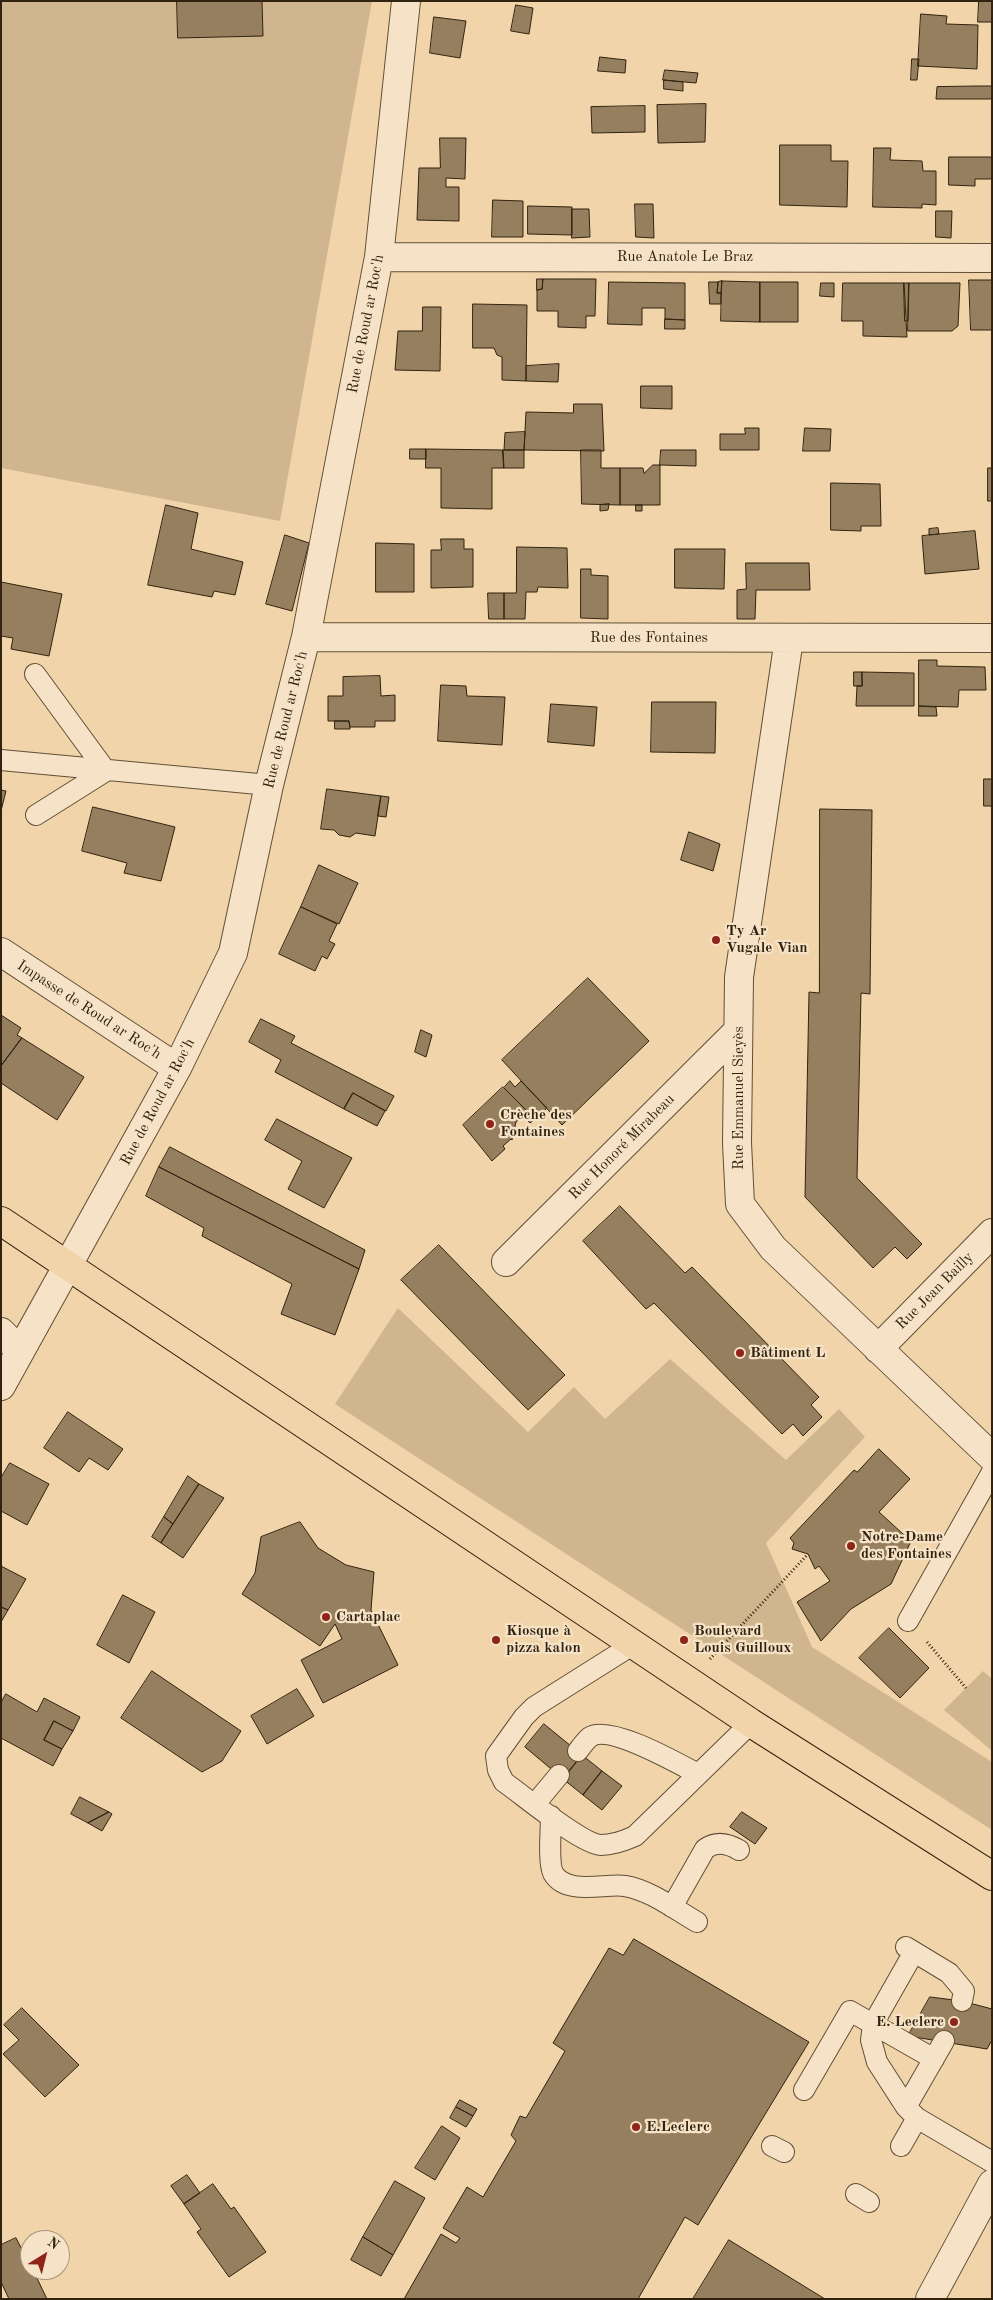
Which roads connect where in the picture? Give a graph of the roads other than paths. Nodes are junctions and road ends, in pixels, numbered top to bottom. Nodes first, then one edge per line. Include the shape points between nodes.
1 (406, 1) edge
2 (379, 257) junction
3 (992, 258) edge
4 (306, 637) junction
5 (992, 638) edge
6 (789, 639) junction
7 (36, 674) dead end
8 (1, 760) edge
9 (106, 771) junction
10 (269, 785) junction
11 (36, 815) dead end
12 (1, 952) edge
13 (738, 1031) junction
14 (177, 1068) junction
15 (1, 1221) edge
16 (992, 1233) edge
17 (506, 1262) dead end
18 (69, 1265) junction
19 (1, 1332) edge
20 (878, 1349) junction
21 (20, 1351) junction
22 (1, 1386) edge
23 (992, 1457) edge
24 (992, 1472) edge
25 (908, 1621) road end
26 (634, 1644) junction
27 (751, 1722) junction
28 (578, 1752) dead end
29 (698, 1774) junction
30 (559, 1775) dead end
31 (543, 1810) junction
32 (739, 1850) dead end
33 (992, 1876) edge
34 (672, 1907) junction
35 (697, 1922) dead end
36 (962, 2001) dead end
37 (873, 2024) junction
38 (944, 2041) dead end
39 (934, 2059) junction
40 (804, 2090) dead end
41 (912, 2113) junction
42 (901, 2146) dead end
43 (992, 2162) edge
44 (990, 2191) edge
45 (930, 2299) edge

1 - 2 street, Rue de Roud ar Roc'h
2 - 3 street, Rue Anatole Le Braz
2 - 4 street, Rue de Roud ar Roc'h
4 - 6 street, Rue des Fontaines
4 - 10 street, Rue de Roud ar Roc'h
5 - 6 street, Rue des Fontaines
6 - 13 street, Rue Emmanuel Sieyès via 738,977
7 - 9 lane
8 - 9 lane
9 - 10 lane
9 - 11 lane
10 - 14 street, Rue de Roud ar Roc'h via 233,953
12 - 14 street, Impasse de Roud ar Roc'h
13 - 17 street, Rue Honoré Mirabeau
13 - 20 street, Rue Emmanuel Sieyès via 740,1204 773,1248
14 - 18 street, Rue de Roud ar Roc'h
15 - 18 main road
16 - 20 street, Rue Jean Bailly
18 - 21 street, Rue de Roud ar Roc'h
18 - 26 main road
19 - 21 street
20 - 23 street, Rue Emmanuel Sieyès
21 - 22 street, Rue de Roud ar Roc'h
24 - 25 lane
26 - 27 main road
26 - 31 lane via 534,1707 496,1756 504,1782
27 - 29 lane
27 - 33 main road
28 - 29 lane via 590,1737 613,1735
29 - 31 lane via 635,1836 616,1844 599,1845 584,1840
30 - 31 lane
31 - 34 lane via 552,1870 559,1880 574,1886 627,1886
32 - 34 lane via 726,1844 705,1849
34 - 35 lane
36 - 37 lane via 964,1991 955,1978 910,1949
37 - 39 lane
37 - 40 lane via 850,2011
37 - 41 lane via 871,2040 877,2062
38 - 39 lane
39 - 41 lane
41 - 42 lane
41 - 43 lane
44 - 45 street

